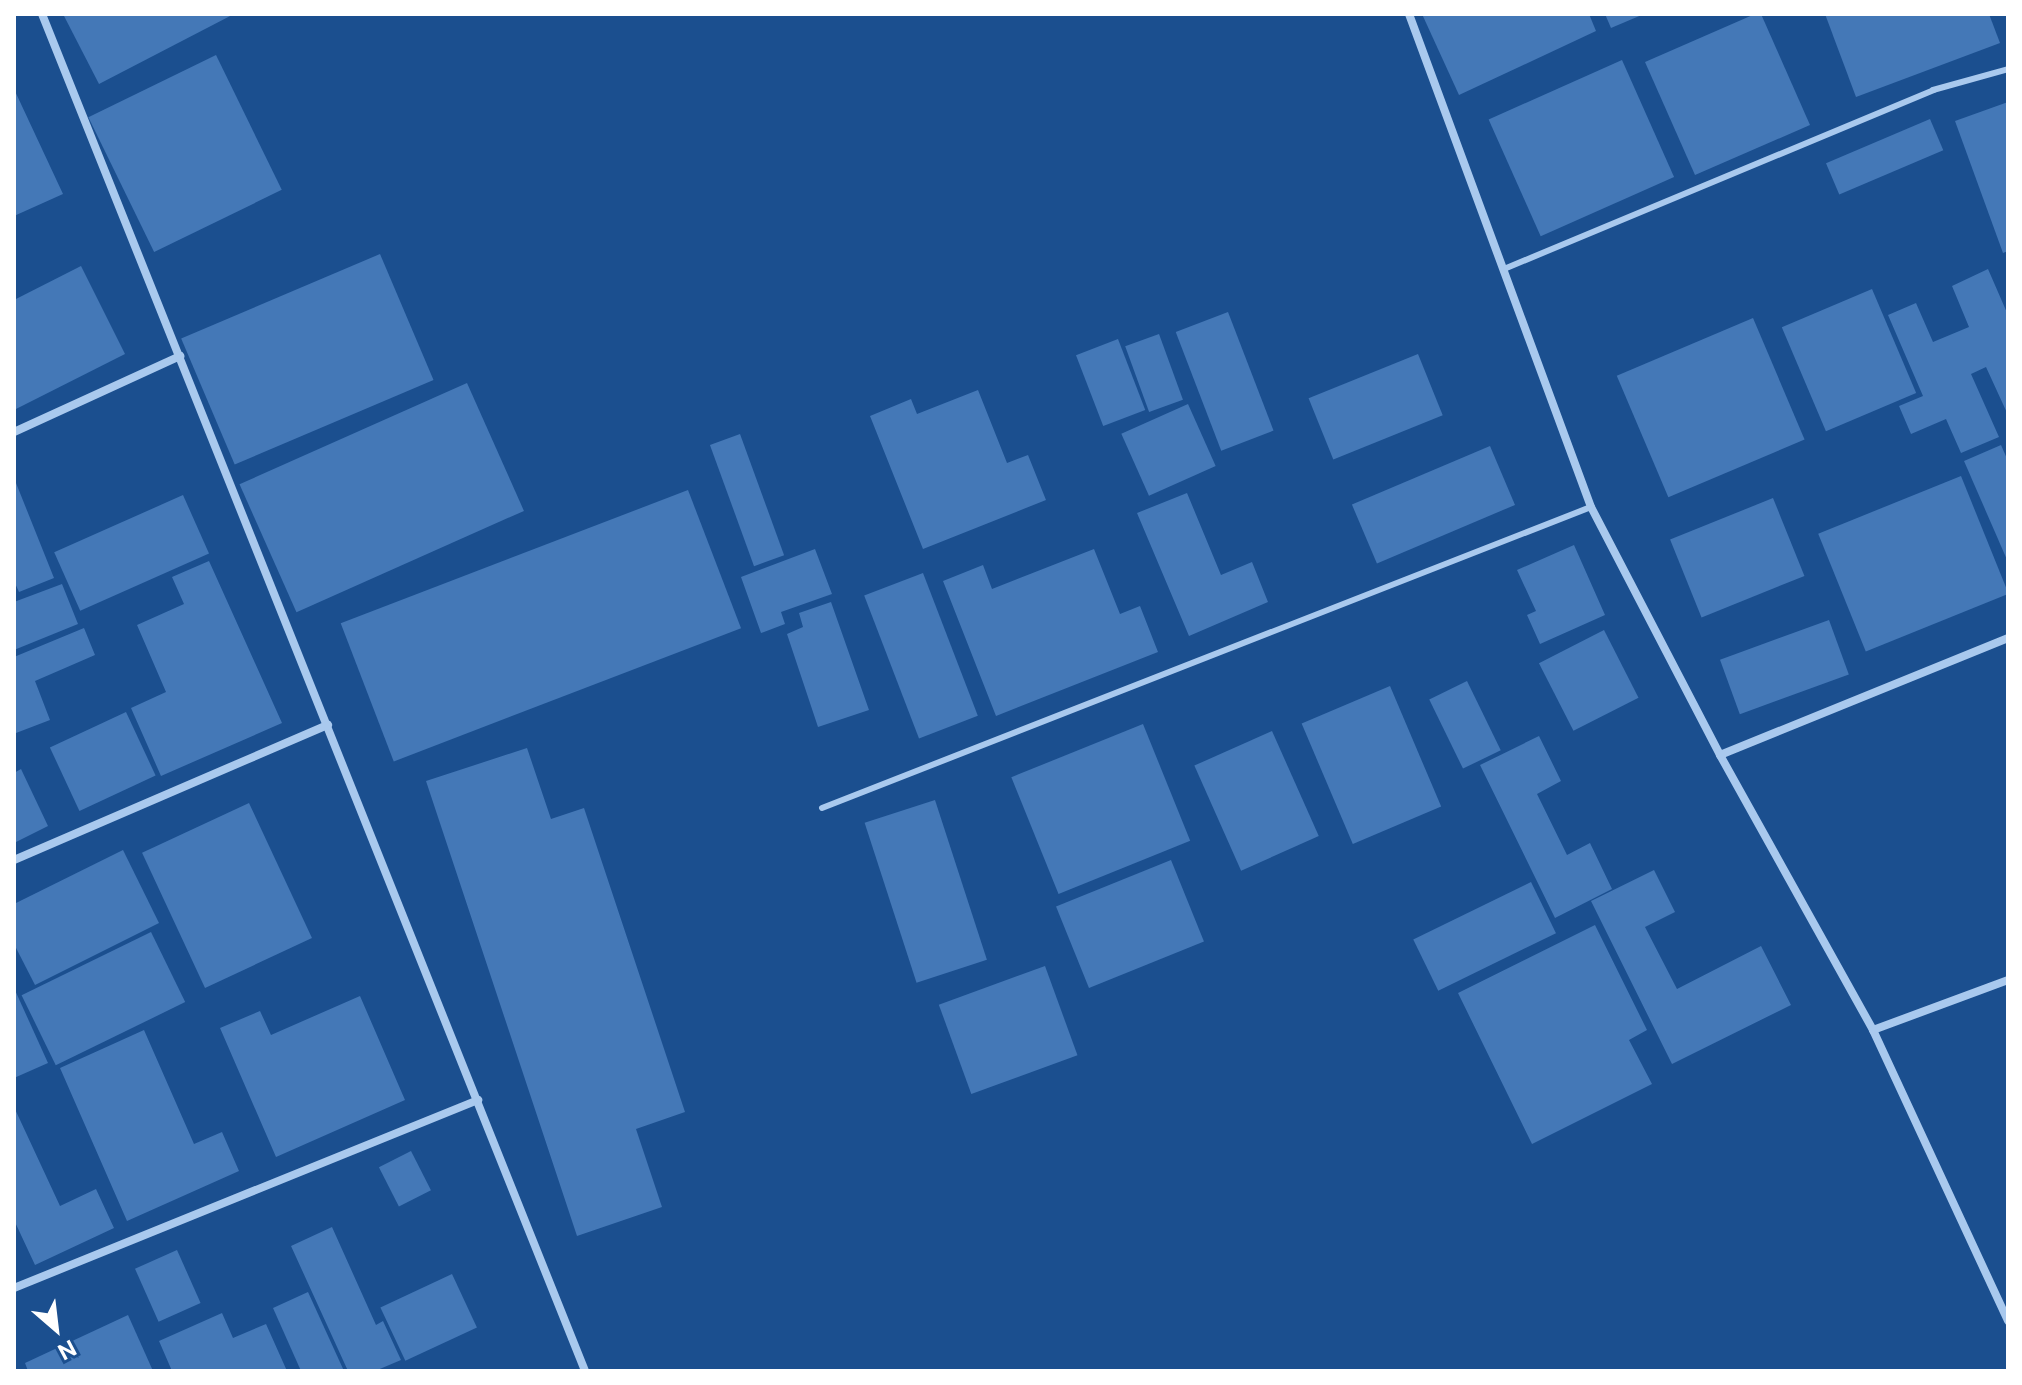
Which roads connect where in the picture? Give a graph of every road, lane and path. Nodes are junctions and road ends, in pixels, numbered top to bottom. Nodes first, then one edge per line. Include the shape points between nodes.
1 (42, 14) edge
2 (1409, 14) edge
3 (2008, 69) edge
4 (1504, 269) junction
5 (180, 356) junction
6 (14, 432) edge
7 (1591, 507) junction
8 (2008, 638) edge
9 (328, 725) junction
10 (1720, 755) junction
11 (822, 808) dead end
12 (14, 860) edge
13 (2008, 980) edge
14 (1873, 1030) junction
15 (478, 1100) junction
16 (14, 1288) edge
17 (2008, 1321) edge
18 (585, 1371) edge

1 - 5 street
2 - 4 street
3 - 4 lane via 1933,90
4 - 7 street
5 - 6 street
5 - 9 street
7 - 10 street
7 - 11 lane
8 - 10 street
9 - 12 street
9 - 15 street
10 - 14 street
13 - 14 street
14 - 17 street
15 - 16 street
15 - 18 street

